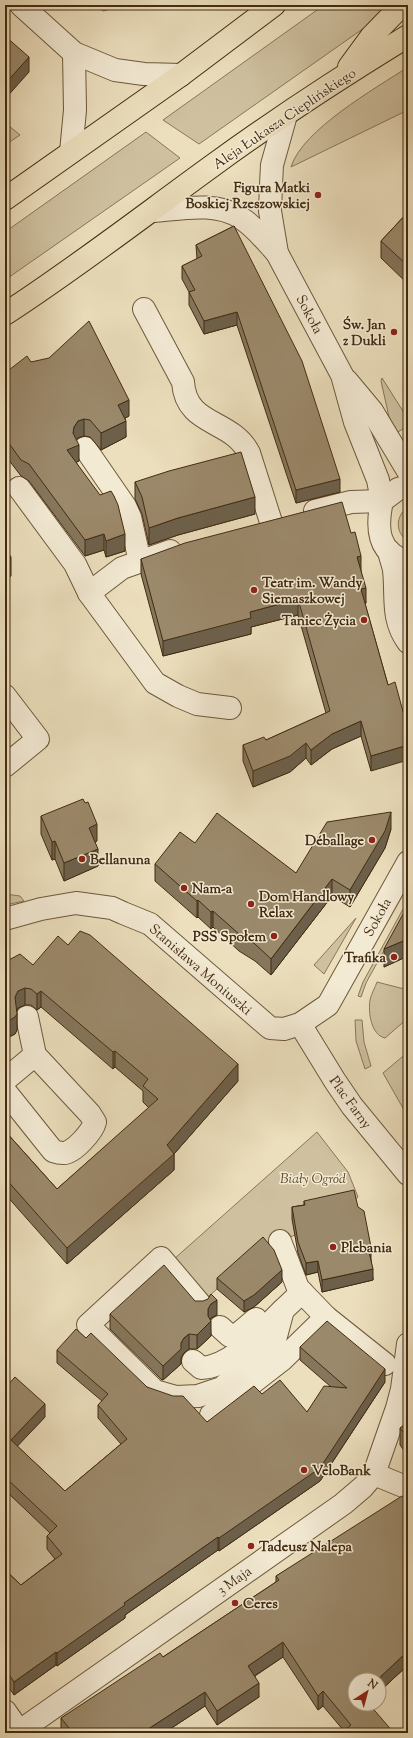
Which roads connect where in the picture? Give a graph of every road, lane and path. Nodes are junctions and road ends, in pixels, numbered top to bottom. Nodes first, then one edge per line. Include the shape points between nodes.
1 (21, 5) edge
2 (274, 5) edge
3 (402, 5) edge
4 (408, 36) edge
5 (74, 53) junction
6 (181, 75) junction
7 (342, 76) junction
8 (286, 115) junction
9 (71, 152) junction
10 (9, 199) edge
11 (153, 211) junction
12 (277, 252) junction
13 (144, 309) dead end
14 (6, 314) edge
15 (342, 375) junction
16 (85, 448) dead end
17 (408, 471) edge
18 (408, 486) edge
19 (19, 488) dead end
20 (382, 501) junction
21 (271, 522) junction
22 (249, 528) edge
23 (188, 545) edge
24 (389, 551) junction
25 (140, 562) junction
26 (408, 562) edge
27 (89, 593) junction
28 (408, 642) edge
29 (5, 696) edge
30 (230, 708) dead end
31 (5, 766) edge
32 (408, 862) edge
33 (5, 919) edge
34 (27, 1017) dead end
35 (300, 1024) junction
36 (35, 1055) junction
37 (5, 1080) edge
38 (5, 1091) edge
39 (408, 1174) edge
40 (280, 1241) dead end
41 (302, 1292) junction
42 (200, 1304) edge
43 (283, 1310) junction
44 (326, 1317) junction
45 (220, 1328) dead end
46 (408, 1344) edge
47 (193, 1361) dead end
48 (385, 1364) dead end
49 (402, 1403) edge
50 (211, 1415) dead end
51 (374, 1474) junction
52 (408, 1488) edge
53 (5, 1711) edge
54 (27, 1730) edge

1 - 5 street
2 - 6 main road
3 - 7 main road via 371,37
4 - 7 main road, Aleja Łukasza Cieplińskiego
5 - 6 street via 115,70
5 - 9 street via 75,104
6 - 9 main road
7 - 8 main road, Aleja Łukasza Cieplińskiego
8 - 11 main road, Aleja Łukasza Cieplińskiego
8 - 12 street, Sokoła via 272,165 270,211
9 - 10 main road
11 - 12 street, Sokoła via 210,207 226,211 253,227
11 - 14 main road, Aleja Łukasza Cieplińskiego
12 - 15 street, Sokoła
13 - 21 street via 183,382 184,395 190,406 243,443
15 - 17 street, Sokoła via 372,411
15 - 20 street, Sokoła via 355,422 378,480
16 - 25 street via 125,506
18 - 20 street via 398,488
19 - 27 street via 74,564
20 - 21 street via 351,502
20 - 24 street, Sokoła via 378,527 381,541
21 - 22 street
23 - 25 street
24 - 26 street
24 - 28 street via 394,569 394,601 402,633
25 - 27 street via 122,568
27 - 30 street via 155,683 197,704
29 - 31 street via 38,739
32 - 35 street, Sokoła via 328,1005
33 - 35 street, Stanisława Moniuszki via 76,903 112,908 150,924 270,1028 284,1029
34 - 36 street
35 - 39 street, Plac Farny via 352,1106
36 - 37 street
36 - 38 street via 90,1114 95,1122 93,1130 69,1152 54,1151
40 - 41 street via 298,1288
41 - 43 street
41 - 44 street
42 - 43 street via 161,1258 88,1325 155,1391 176,1397 198,1396 222,1388 276,1340
43 - 45 street via 262,1313 237,1335 230,1336
43 - 47 street via 228,1360 212,1368 201,1368
44 - 48 street
44 - 50 street via 283,1359
46 - 49 street
49 - 51 street, 3 Maja
51 - 52 street
51 - 54 street, 3 Maja via 343,1504
53 - 54 street

